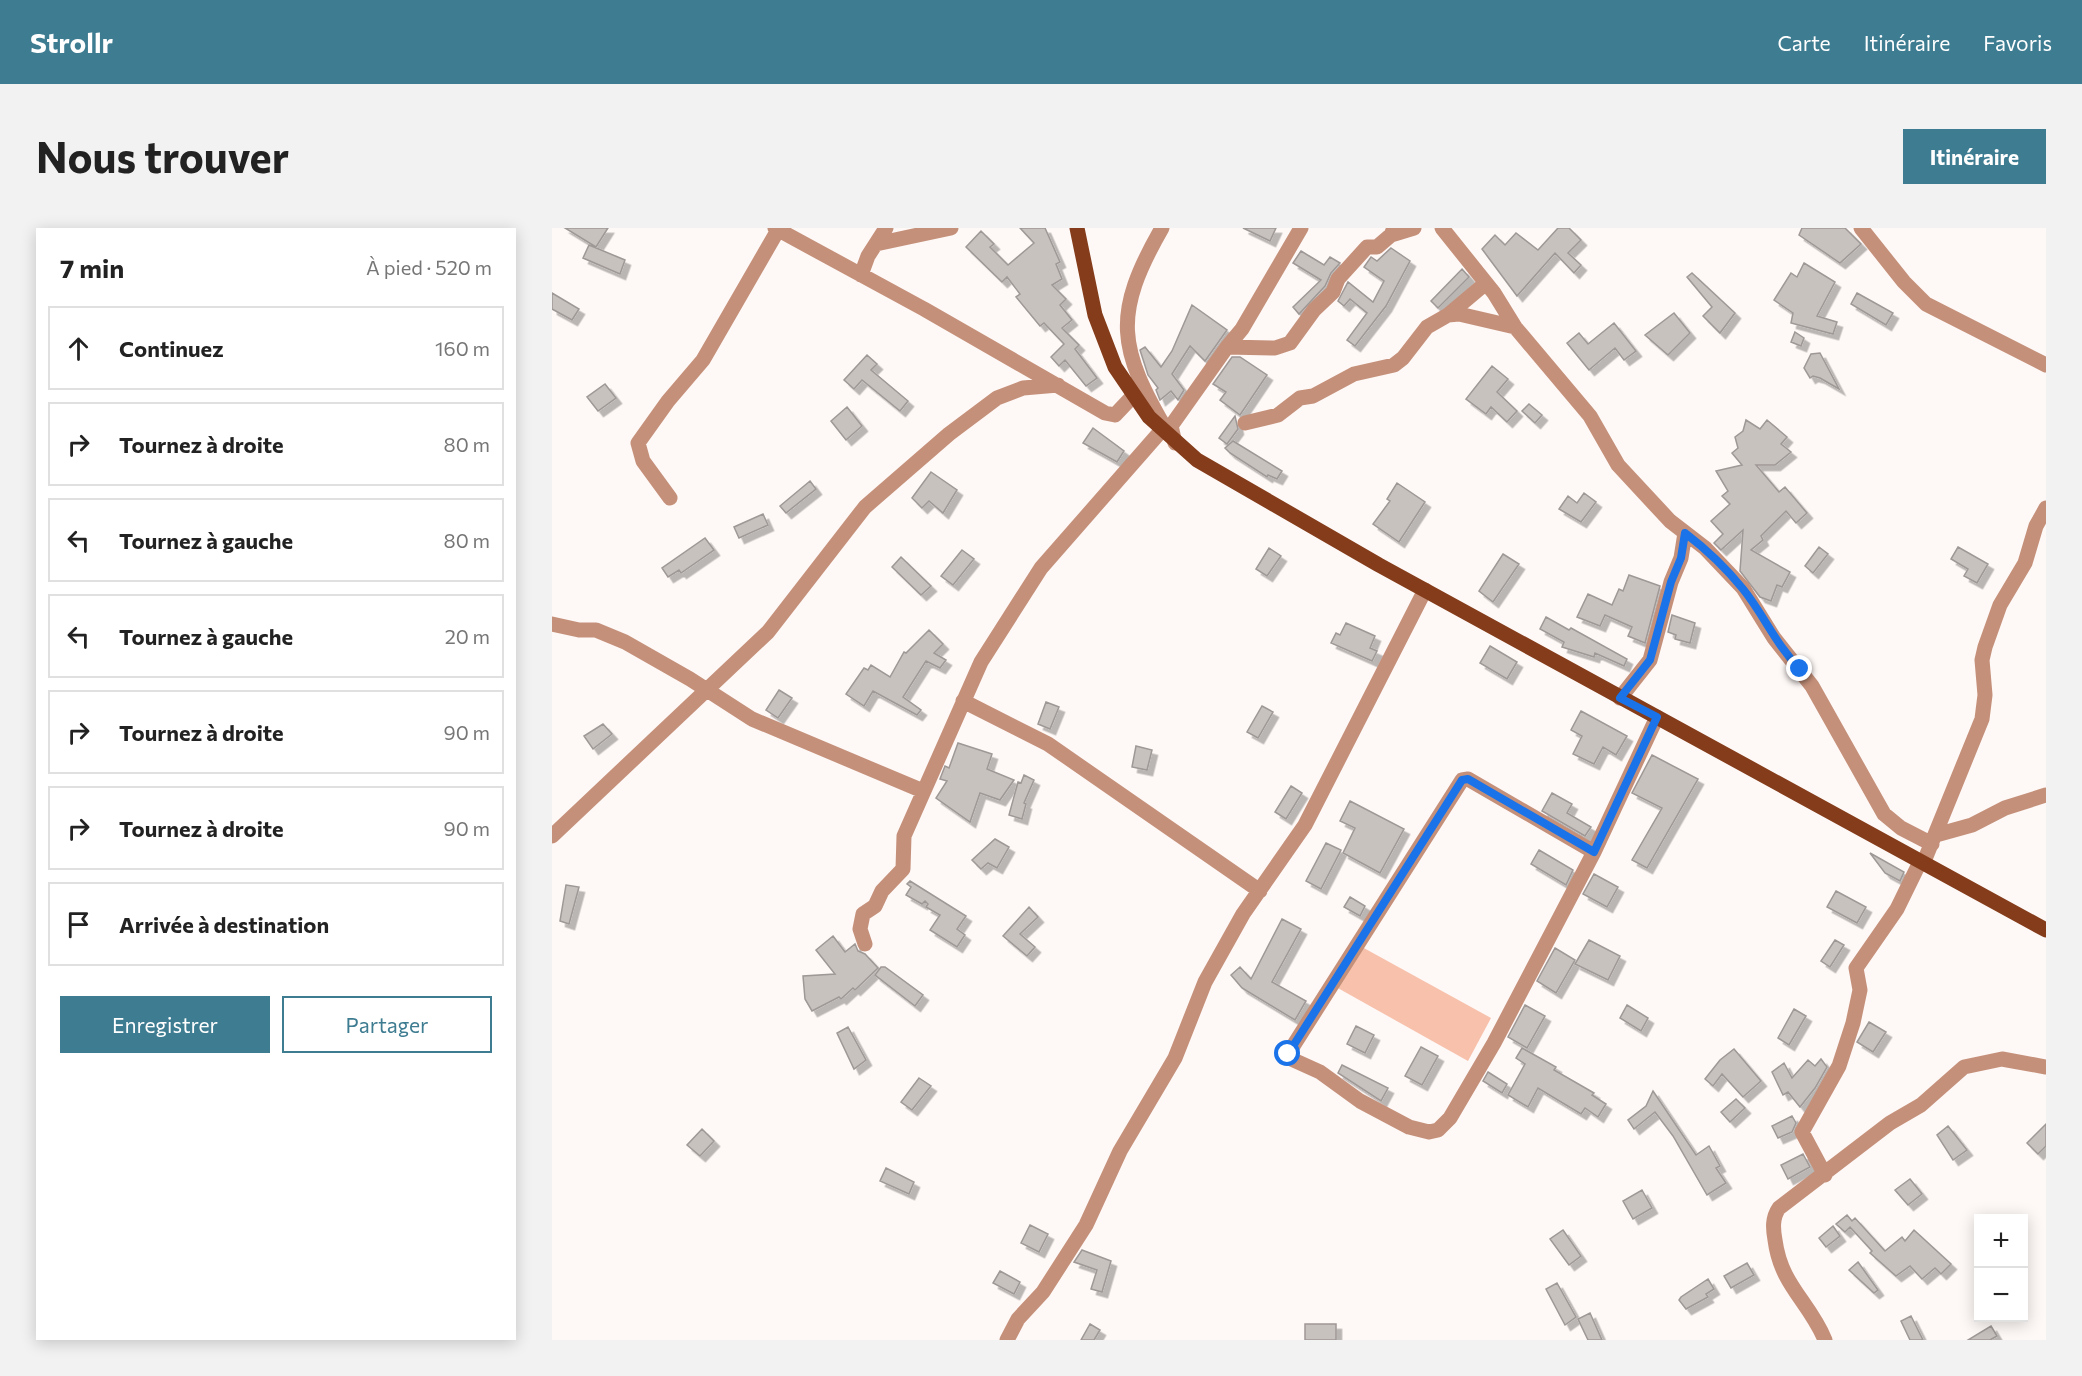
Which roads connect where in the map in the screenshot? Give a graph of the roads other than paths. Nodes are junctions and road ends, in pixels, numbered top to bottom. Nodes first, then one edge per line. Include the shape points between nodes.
1 (886, 228) edge
2 (951, 228) edge
3 (1077, 228) edge
4 (1162, 228) edge
5 (1301, 228) edge
6 (1414, 228) edge
7 (1442, 228) edge
8 (1861, 228) edge
9 (777, 229) edge
10 (1393, 232) edge
11 (876, 244) junction
12 (861, 275) junction
13 (1486, 284) junction
14 (1448, 315) junction
15 (1515, 327) junction
16 (1227, 347) junction
17 (2046, 365) edge
18 (1058, 385) junction
19 (1132, 397) junction
20 (1245, 423) dead end
21 (1161, 431) junction
22 (1175, 443) junction
23 (670, 498) dead end
24 (2046, 508) edge
25 (1685, 533) junction
26 (1425, 590) junction
27 (552, 624) edge
28 (707, 690) junction
29 (1620, 698) junction
30 (963, 701) junction
31 (1657, 717) junction
32 (923, 791) junction
33 (2046, 795) edge
34 (552, 836) edge
35 (1934, 839) junction
36 (1594, 852) junction
37 (1922, 863) junction
38 (1260, 891) junction
39 (2046, 930) edge
40 (865, 944) dead end
41 (2046, 1067) edge
42 (1824, 1174) junction
43 (1007, 1340) edge
44 (1824, 1340) edge

1 - 11 street
2 - 11 street
3 - 19 main road via 1104,344
4 - 22 street via 1135,282 1126,333 1146,390
5 - 16 street via 1242,329
6 - 10 street
7 - 13 street
8 - 17 street via 1926,304
9 - 12 street
9 - 23 street via 719,336 638,443 643,461
10 - 16 street via 1377,247 1367,247 1290,343 1275,348
11 - 12 street
12 - 18 street
13 - 14 street
13 - 15 street
14 - 15 street
14 - 20 street via 1427,327 1394,365 1354,374 1313,396 1300,398 1278,415
15 - 25 street via 1590,416 1618,465
16 - 22 street via 1172,426
18 - 19 street via 1110,415
18 - 28 street via 1023,388 998,398 865,507 768,632
19 - 21 main road
21 - 22 main road
21 - 30 street via 1041,568 981,662
22 - 26 main road via 1285,513
24 - 35 street via 2025,563 2000,605 1985,647 1983,719
25 - 29 street via 1650,660
25 - 35 street via 1743,588 1774,638 1806,677 1884,814 1901,828
26 - 29 main road
26 - 38 street via 1305,825
27 - 28 street via 596,630 625,642
28 - 32 street via 752,720
28 - 34 street
29 - 31 main road
30 - 32 street
30 - 38 street via 1048,744
31 - 36 street
31 - 37 main road
32 - 40 street via 904,836 903,869 882,891 875,906 863,914 860,929
33 - 35 street
35 - 37 street
36 - 36 street via 1466,1093 1438,1130 1409,1127 1360,1101 1320,1072 1289,1058 1462,780 1468,779
37 - 39 main road
37 - 42 street via 1897,909 1856,968 1860,990 1839,1066 1802,1132
38 - 43 street via 1205,982 1175,1058 1120,1151 1086,1225
41 - 42 street via 2002,1059 1964,1067 1921,1105 1890,1123
42 - 44 street via 1779,1208 1773,1230 1781,1270

